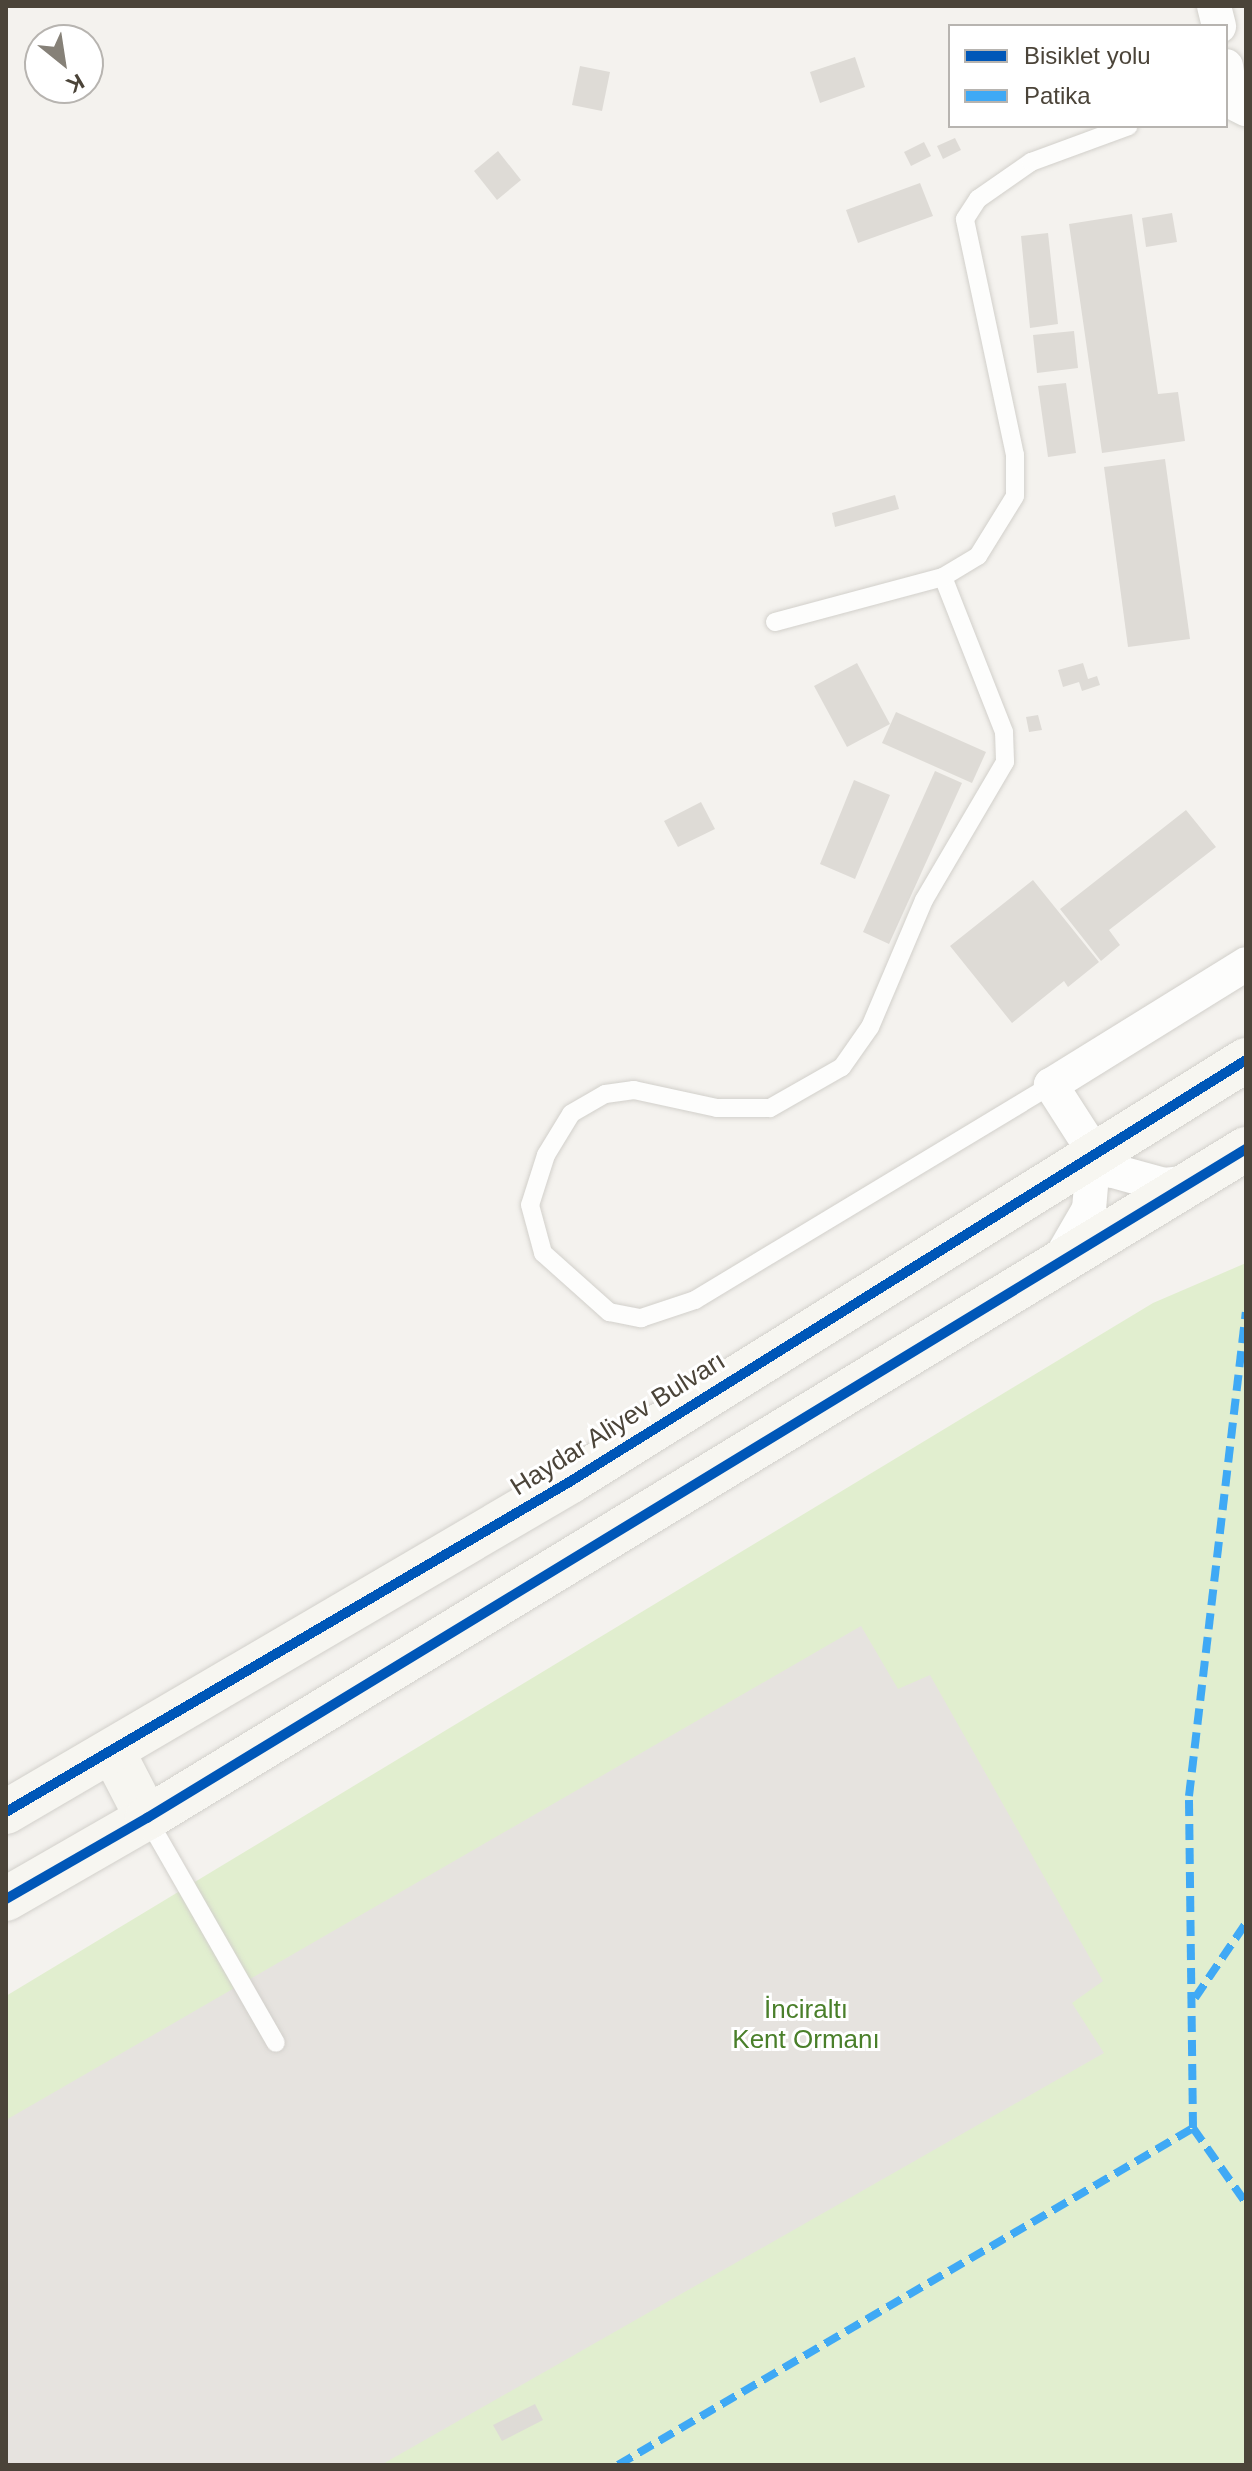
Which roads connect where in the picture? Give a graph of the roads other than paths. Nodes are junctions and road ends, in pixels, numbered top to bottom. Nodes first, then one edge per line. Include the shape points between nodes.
1 (1228, 75) edge
2 (1235, 105) edge
3 (1124, 128) edge
4 (943, 577) junction
5 (775, 622) dead end
6 (1246, 964) edge
7 (1246, 1060) edge
8 (1051, 1085) junction
9 (1246, 1149) edge
10 (1094, 1152) junction
11 (1193, 1182) junction
12 (1055, 1267) junction
13 (113, 1752) junction
14 (6, 1812) edge
15 (147, 1818) junction
16 (6, 1899) edge
17 (276, 2043) dead end

1 - 2 street
3 - 4 lane via 1031,162 978,199 965,219 1015,455 1015,496 978,556
4 - 5 lane
4 - 8 lane via 1004,732 1005,762 924,900 870,1027 842,1067 770,1108 717,1108 634,1090 605,1094 571,1114 546,1155 530,1205 543,1253 609,1312 641,1318 695,1300
6 - 8 street
7 - 10 main road, Haydar Aliyev Bulvarı
8 - 10 street
9 - 11 main road
10 - 11 street via 1113,1171 1135,1179
10 - 12 street via 1089,1209
10 - 13 main road, Haydar Aliyev Bulvarı via 571,1481
11 - 12 main road
12 - 15 main road
13 - 14 main road, Haydar Aliyev Bulvarı
13 - 15 main road
15 - 16 main road
15 - 17 lane

